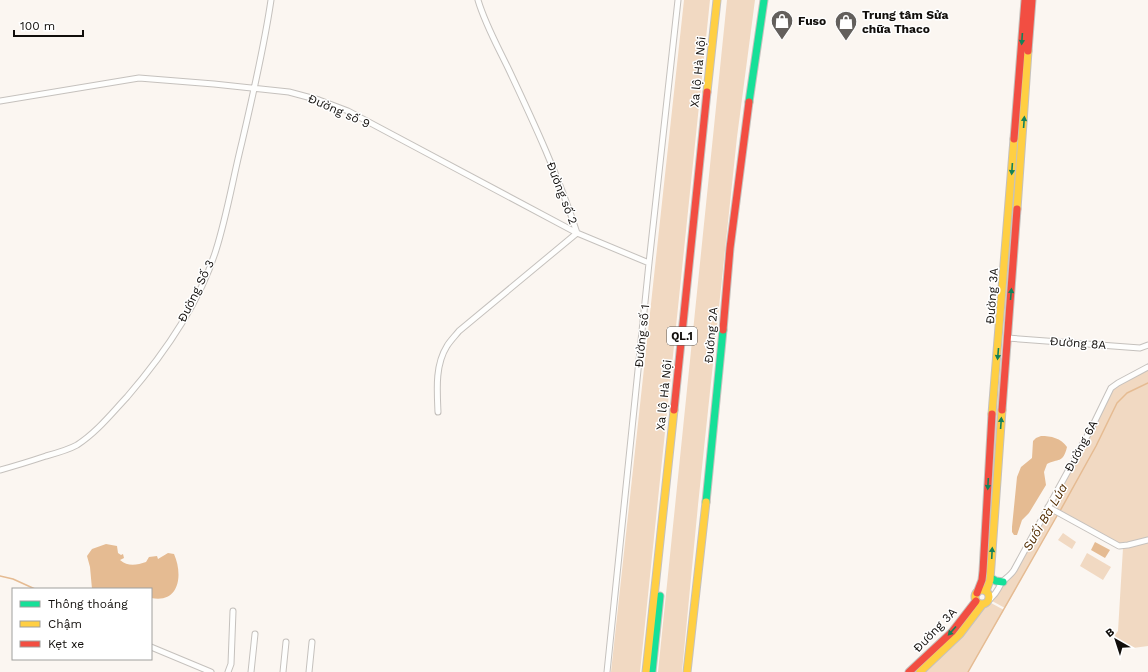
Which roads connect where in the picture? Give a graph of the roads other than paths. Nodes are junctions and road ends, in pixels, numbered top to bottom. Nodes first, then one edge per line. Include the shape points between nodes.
1 (271, 0) edge
2 (478, 0) edge
3 (678, 0) edge
4 (717, 0) edge
5 (723, 0) edge
6 (764, 0) edge
7 (1025, 0) edge
8 (1032, 0) edge
9 (255, 88) junction
10 (0, 101) edge
11 (577, 233) junction
12 (649, 263) junction
13 (1004, 338) junction
14 (1148, 345) edge
15 (1148, 367) edge
16 (438, 412) dead end
17 (0, 470) edge
18 (1050, 508) junction
19 (1148, 540) edge
20 (991, 578) junction
21 (1003, 582) junction
22 (986, 591) junction
23 (977, 593) junction
24 (990, 599) junction
25 (979, 603) junction
26 (233, 611) dead end
27 (254, 634) dead end
28 (286, 642) dead end
29 (312, 642) dead end
30 (152, 646) edge
31 (211, 672) edge
32 (228, 672) edge
33 (251, 672) edge
34 (283, 672) edge
35 (309, 672) edge
36 (607, 672) edge
37 (646, 672) edge
38 (652, 672) edge
39 (687, 672) edge
40 (909, 672) edge
41 (920, 672) edge

1 - 9 street, Đường Số 3
2 - 11 street, Đường số 2 via 486,23 548,155
3 - 12 street, Đường số 1
4 - 37 main road, Xa lộ Hà Nội / QL.1
5 - 38 main road, Xa lộ Hà Nội / QL.1
6 - 39 main road, Đường 2A via 730,248 711,458
7 -> 13 main road, Đường 3A
13 -> 8 main road, Đường 3A
9 - 10 street, Đường số 9 via 139,78
9 - 11 street, Đường số 9 via 304,95 348,111
9 - 17 street, Đường Số 3 via 216,250 193,302 165,348 135,387 88,438 60,452
11 - 12 street, Đường số 9
11 - 16 street, Đường số 2 via 451,340 446,347 438,373
12 - 36 street, Đường số 1
13 - 14 street, Đường 8A via 1140,348
20 -> 13 main road, Đường 3A
13 -> 23 main road, Đường 3A via 991,434 983,571
15 - 18 street, Đường 6A via 1111,388
18 - 19 street via 1119,546
18 - 21 street, Đường 6A
20 - 21 main road
20 - 22 main road, Đường 3A
21 - 24 street, Đường 6A
22 - 23 main road via 981,590
22 - 24 main road
23 - 25 main road via 975,596
24 - 25 main road via 986,604
25 -> 40 main road, Đường 3A
25 - 41 main road, Đường 3A via 960,634
26 - 32 street via 231,664
27 - 33 street
28 - 34 street
29 - 35 street
30 - 31 street

